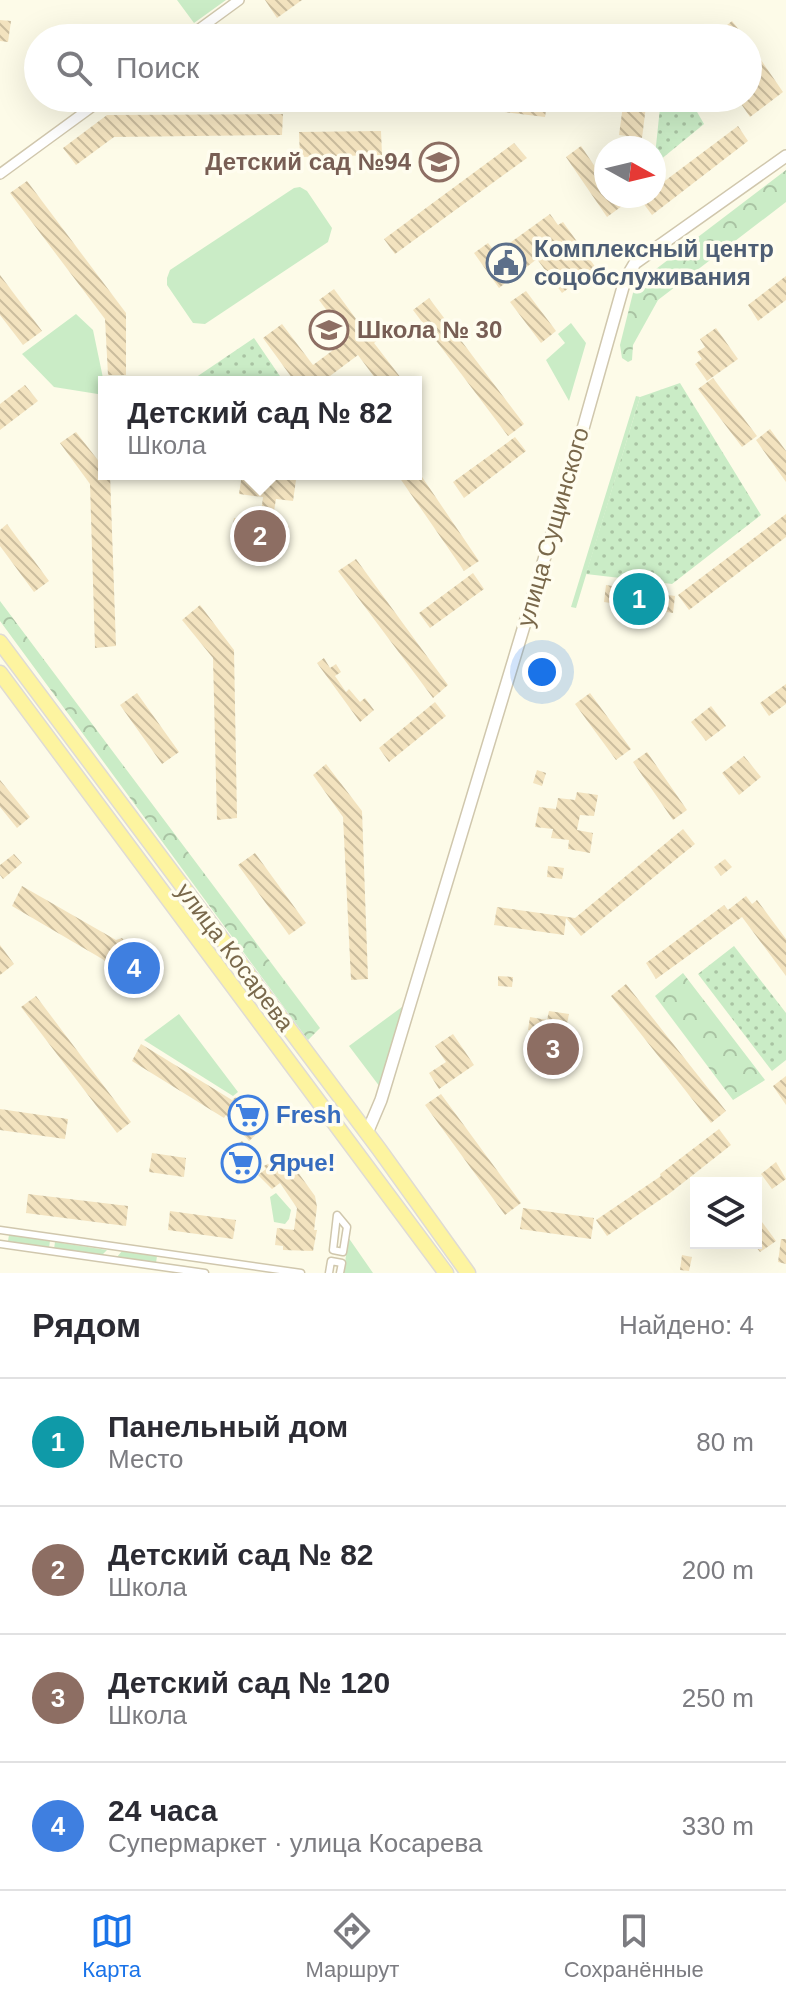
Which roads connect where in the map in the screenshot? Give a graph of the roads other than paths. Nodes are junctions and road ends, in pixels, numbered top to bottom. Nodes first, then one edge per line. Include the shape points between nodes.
1 (239, 0) edge
2 (206, 24) edge
3 (85, 112) edge
4 (786, 156) edge
5 (0, 174) edge
6 (0, 642) edge
7 (0, 673) edge
8 (367, 1133) junction
9 (351, 1146) junction
10 (347, 1227) joint
11 (0, 1230) edge
12 (0, 1244) edge
13 (205, 1273) edge
14 (301, 1273) edge
15 (329, 1273) edge
16 (340, 1273) edge
17 (446, 1273) edge
18 (468, 1273) edge

1 - 2 street
3 - 5 street
4 - 8 street, улица Сущинского via 635,263 625,280
6 - 8 main road, улица Косарева
7 - 9 main road, улица Косарева
8 - 9 main road, улица Сущинского
8 - 18 main road, улица Косарева
9 - 17 main road, улица Косарева
10 - 10 street via 343,1252 333,1250 337,1215
11 - 14 street
12 - 13 street
15 - 16 street via 331,1261 342,1263

